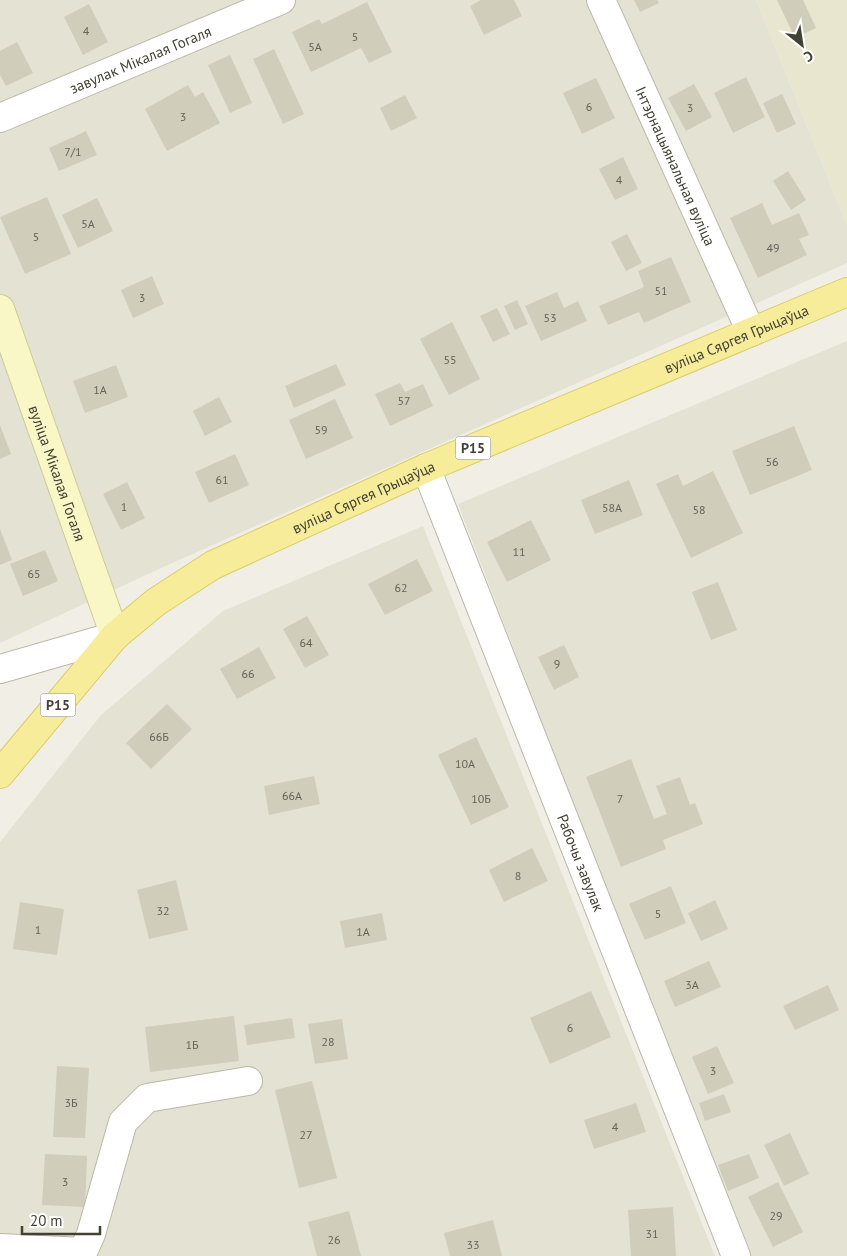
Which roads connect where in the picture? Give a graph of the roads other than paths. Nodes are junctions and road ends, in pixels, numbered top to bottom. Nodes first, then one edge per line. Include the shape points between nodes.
1 (281, 0) edge
2 (601, 0) edge
3 (0, 118) edge
4 (847, 292) edge
5 (0, 309) edge
6 (751, 332) junction
7 (426, 468) junction
8 (115, 636) junction
9 (0, 669) edge
10 (0, 774) edge
11 (248, 1080) dead end
12 (0, 1248) edge
13 (736, 1256) edge

1 - 3 street, завулак Мікалая Гогаля
2 - 6 street, Інтэрнацыянальная вуліца
4 - 6 main road, вуліца Сяргея Грыцаўца / Р15
5 - 8 street, вуліца Мікалая Гогаля
6 - 7 main road, вуліца Сяргея Грыцаўца / Р15
7 - 8 main road, вуліца Сяргея Грыцаўца / Р15 via 213,565 156,602
7 - 13 street, Рабочы завулак
8 - 9 street, вуліца Сяргея Грыцаўца
8 - 10 main road, Р15
11 - 12 street via 147,1098 123,1122 83,1252

